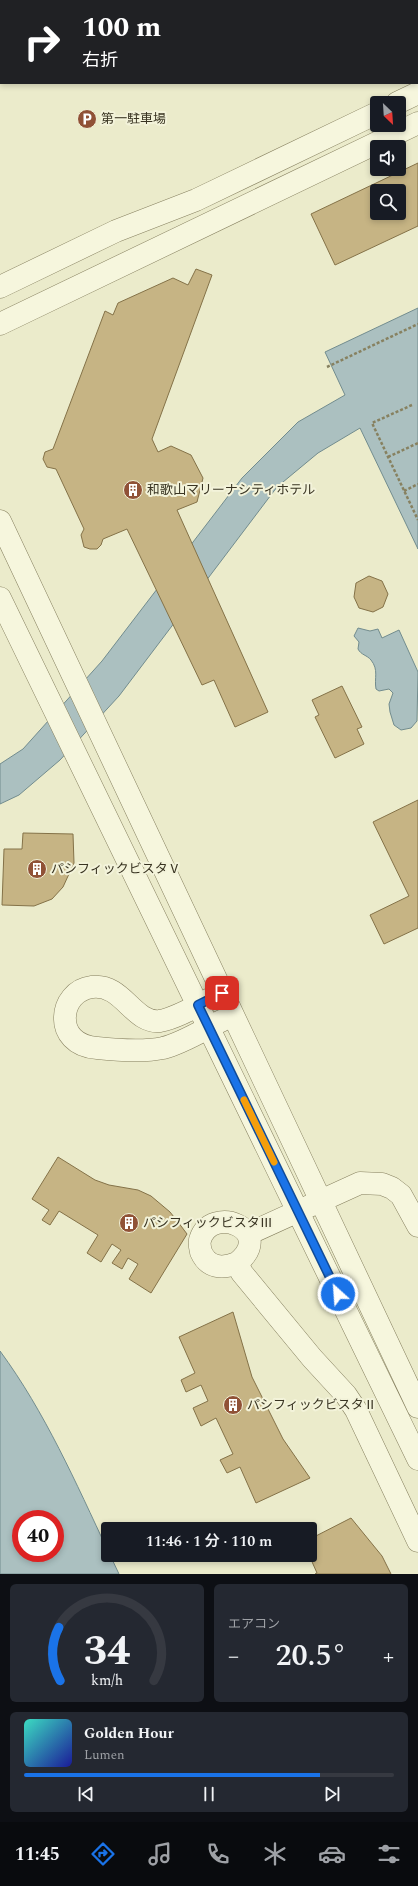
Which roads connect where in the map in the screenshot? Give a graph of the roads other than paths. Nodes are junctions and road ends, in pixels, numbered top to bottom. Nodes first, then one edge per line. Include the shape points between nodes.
1 (418, 93) edge
2 (406, 99) edge
3 (370, 116) edge
4 (418, 123) edge
5 (0, 287) edge
6 (0, 324) edge
7 (0, 521) edge
8 (0, 598) edge
9 (222, 993) junction
10 (198, 1005) junction
11 (233, 1015) junction
12 (208, 1027) junction
13 (321, 1202) junction
14 (298, 1212) junction
15 (418, 1226) edge
16 (248, 1234) junction
17 (237, 1263) junction
18 (418, 1407) edge
19 (418, 1459) edge
20 (418, 1541) edge

1 - 2 street
3 - 5 street via 196,200 116,231
4 - 6 street
7 - 9 street
8 - 10 street
9 - 10 street
9 - 11 street
10 - 12 street
10 - 12 street via 169,1018 150,1020 111,989 91,987 82,990 73,998 66,1008 64,1017 70,1035 84,1046 95,1048 153,1050 168,1046
11 - 12 street
11 - 13 street
12 - 14 street
13 - 14 street
13 - 15 street via 360,1183 382,1184 401,1195
13 - 18 street
14 - 16 street
14 - 19 street
16 - 17 street via 248,1250
16 - 17 street via 238,1224 225,1222 210,1227 201,1237 200,1249 210,1264 223,1267
17 - 20 street via 251,1285 356,1410

